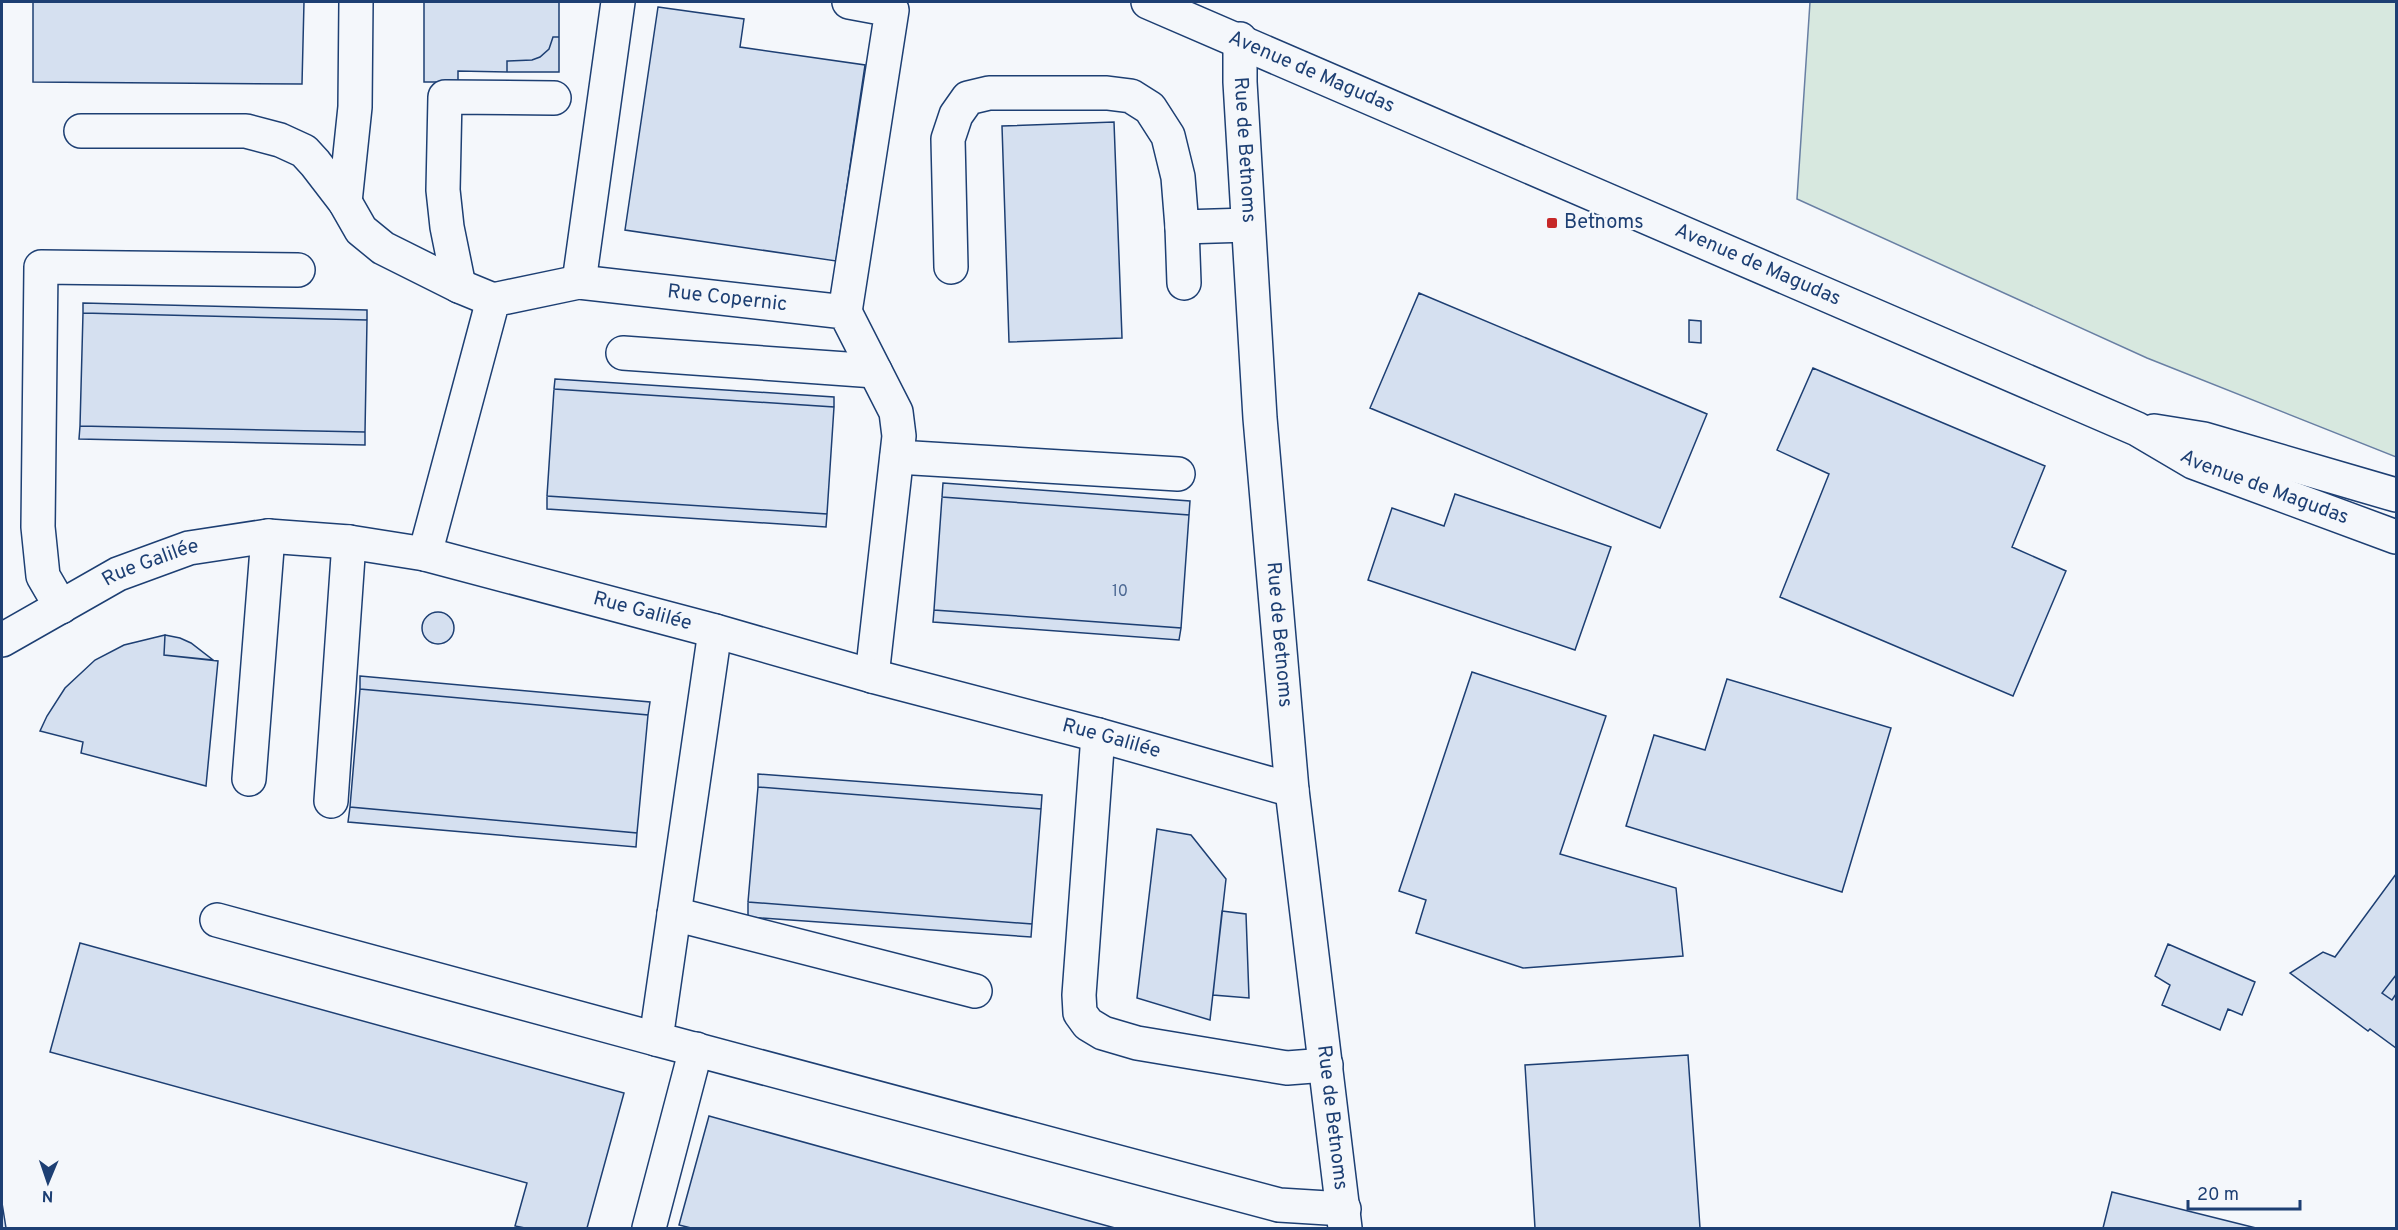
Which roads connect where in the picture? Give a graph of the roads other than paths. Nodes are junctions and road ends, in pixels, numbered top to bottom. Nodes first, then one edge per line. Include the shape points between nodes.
1 (356, 2) edge
2 (618, 2) edge
3 (849, 2) edge
4 (1148, 2) edge
5 (1240, 39) junction
6 (554, 98) dead end
7 (81, 131) dead end
8 (345, 202) junction
9 (1248, 225) junction
10 (1182, 227) junction
11 (951, 267) dead end
12 (298, 270) dead end
13 (579, 282) junction
14 (1184, 283) dead end
15 (459, 286) junction
16 (493, 300) junction
17 (845, 312) junction
18 (623, 353) dead end
19 (875, 371) junction
20 (2138, 429) junction
21 (897, 457) junction
22 (1179, 474) dead end
23 (2397, 495) edge
24 (268, 536) junction
25 (2397, 537) edge
26 (350, 542) junction
27 (425, 554) junction
28 (61, 607) junction
29 (716, 632) junction
30 (2, 640) edge
31 (872, 676) junction
32 (1098, 735) junction
33 (249, 779) dead end
34 (1292, 790) junction
35 (331, 801) dead end
36 (674, 914) junction
37 (217, 920) dead end
38 (975, 991) dead end
39 (656, 1039) junction
40 (696, 1049) junction
41 (1326, 1065) junction
42 (1345, 1219) edge
43 (649, 1228) edge

1 - 8 street via 355,107
2 - 13 street
3 - 17 street via 892,10
4 - 5 street, Avenue de Magudas
5 - 9 street, Rue de Betnoms
5 - 20 street, Avenue de Magudas
6 - 15 street via 445,97 443,190
7 - 8 street via 246,131 304,152
8 - 15 street via 361,230 383,248
9 - 10 street
9 - 34 street, Rue de Betnoms via 1260,418
10 - 11 street via 1178,177 1168,136 1150,108 1131,96 1107,93 989,93 968,98 956,115 948,139
10 - 14 street
12 - 28 street via 41,267 38,527 44,576
13 - 16 street, Rue Copernic
13 - 17 street, Rue Copernic
15 - 16 street
16 - 27 street
17 - 19 street
18 - 19 street
19 - 21 street via 896,412
20 - 23 street, Avenue de Magudas via 2205,439
20 - 25 street, Avenue de Magudas via 2193,462
21 - 22 street
21 - 31 street
24 - 26 street, Rue Galilée
24 - 28 street, Rue Galilée via 189,548 118,574
24 - 33 street
26 - 27 street, Rue Galilée
26 - 35 street
27 - 29 street, Rue Galilée
28 - 30 street, Rue Galilée
29 - 31 street, Rue Galilée
29 - 36 street
31 - 32 street, Rue Galilée
32 - 34 street, Rue Galilée
32 - 41 street via 1080,1012 1103,1033 1137,1043 1287,1068
34 - 41 street, Rue de Betnoms
36 - 38 street
36 - 39 street
37 - 39 street
39 - 40 street
40 - 42 street via 1279,1205
40 - 43 street
41 - 42 street, Rue de Betnoms

